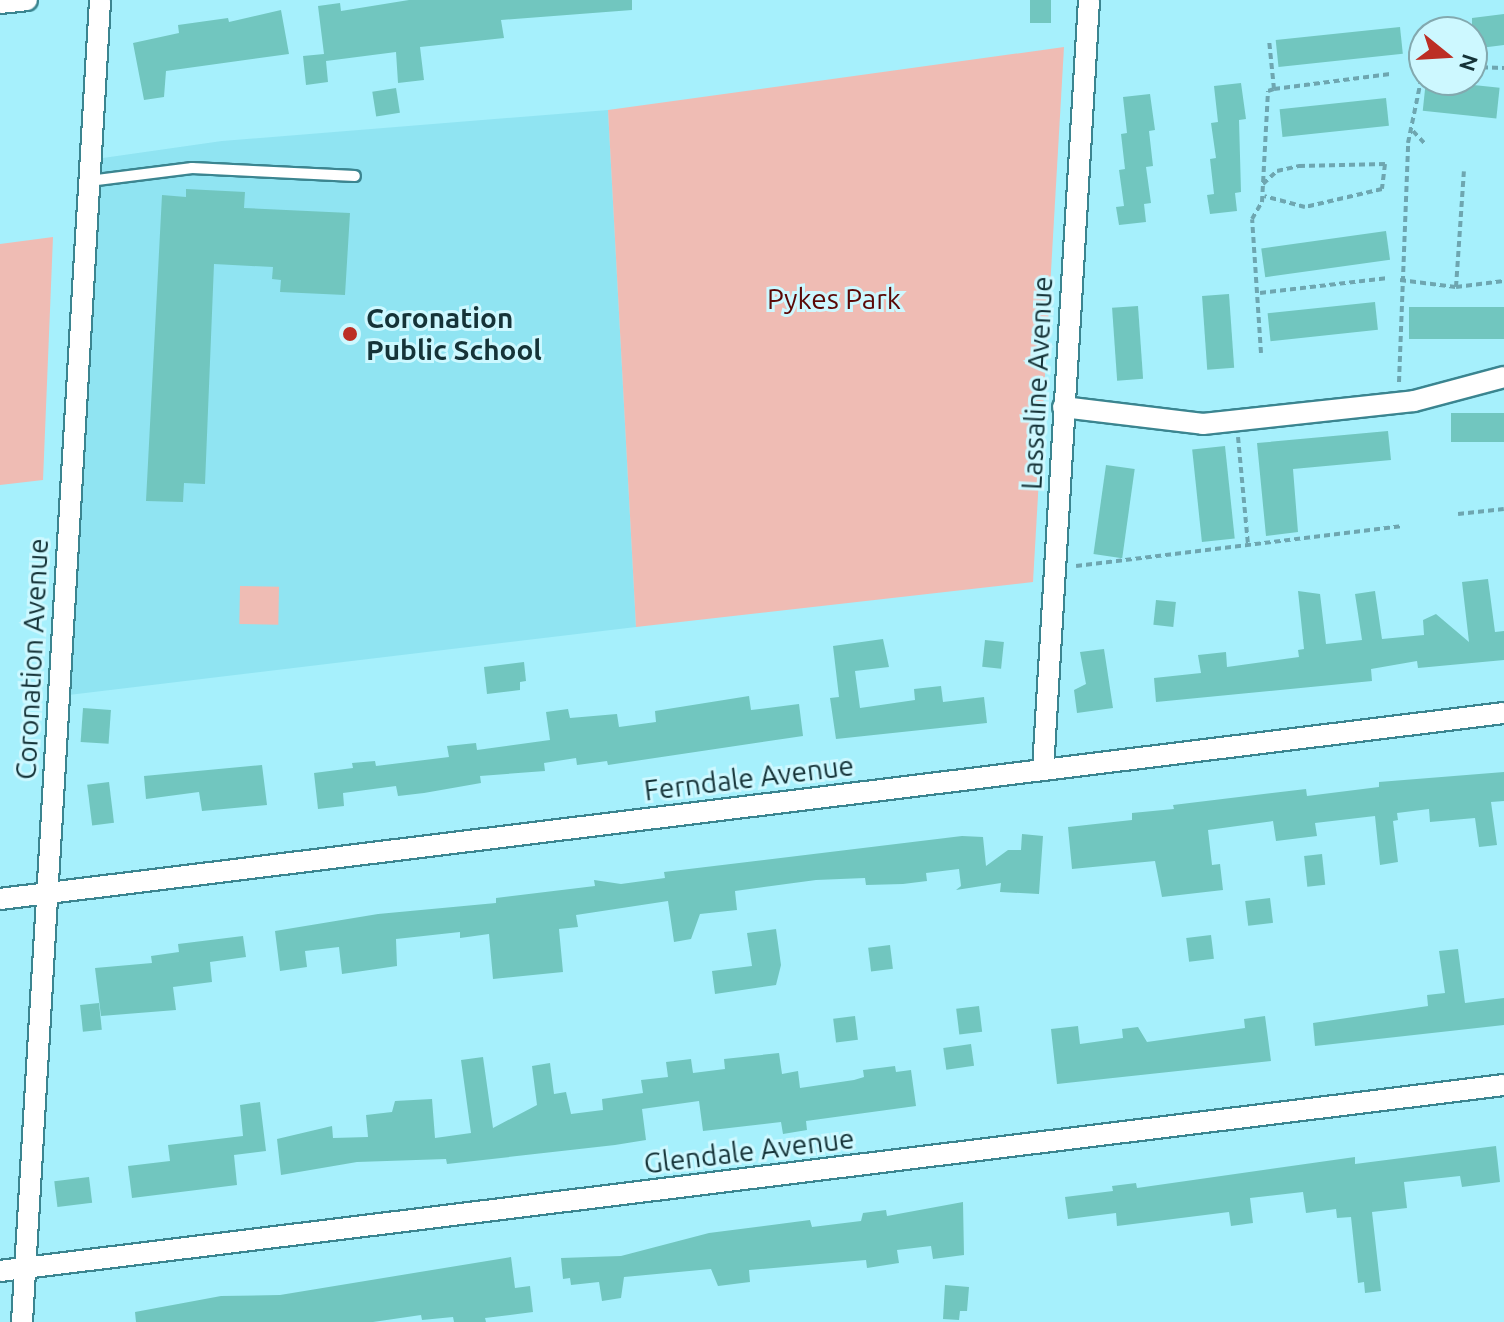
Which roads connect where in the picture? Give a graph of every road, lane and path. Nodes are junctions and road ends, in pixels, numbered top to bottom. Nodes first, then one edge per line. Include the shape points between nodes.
1 (27, 0) edge
2 (100, 0) edge
3 (1089, 0) edge
4 (0, 3) edge
5 (1269, 40) dead end
6 (1390, 74) dead end
7 (1274, 89) junction
8 (1419, 96) edge
9 (1413, 131) junction
10 (1426, 145) dead end
11 (1464, 171) dead end
12 (355, 176) dead end
13 (89, 181) junction
14 (1263, 184) junction
15 (1263, 196) junction
16 (1388, 278) dead end
17 (1400, 280) junction
18 (1504, 281) edge
19 (1456, 287) junction
20 (1260, 293) junction
21 (1261, 353) dead end
22 (1504, 377) edge
23 (1400, 388) dead end
24 (1063, 407) junction
25 (1237, 431) dead end
26 (1504, 509) edge
27 (1458, 514) dead end
28 (1401, 526) dead end
29 (1248, 545) junction
30 (1070, 567) dead end
31 (1504, 713) edge
32 (1043, 770) junction
33 (47, 893) junction
34 (0, 899) edge
35 (1504, 1085) edge
36 (25, 1268) junction
37 (0, 1271) edge
38 (22, 1322) edge

1 - 4 street
2 - 13 street, Coronation Avenue
3 - 24 street, Lassaline Avenue
5 - 7 path
6 - 7 path
7 - 14 path via 1268,91
8 - 9 path
9 - 10 path
9 - 17 path
11 - 19 path
12 - 13 lane via 192,168
13 - 33 street, Coronation Avenue
14 - 15 path
14 - 15 path via 1277,171 1299,166 1385,164 1382,189 1305,207
15 - 20 path via 1252,219
16 - 20 path
17 - 19 path
17 - 23 path
18 - 19 path
20 - 21 path via 1254,294
22 - 24 street via 1414,401 1203,424
24 - 32 street, Lassaline Avenue
25 - 29 path
26 - 27 path
28 - 29 path
29 - 30 path
31 - 32 street, Ferndale Avenue
32 - 33 street, Ferndale Avenue
33 - 34 street, Ferndale Avenue
33 - 36 street, Coronation Avenue
35 - 36 street, Glendale Avenue
36 - 37 street, Glendale Avenue
36 - 38 street, Coronation Avenue

